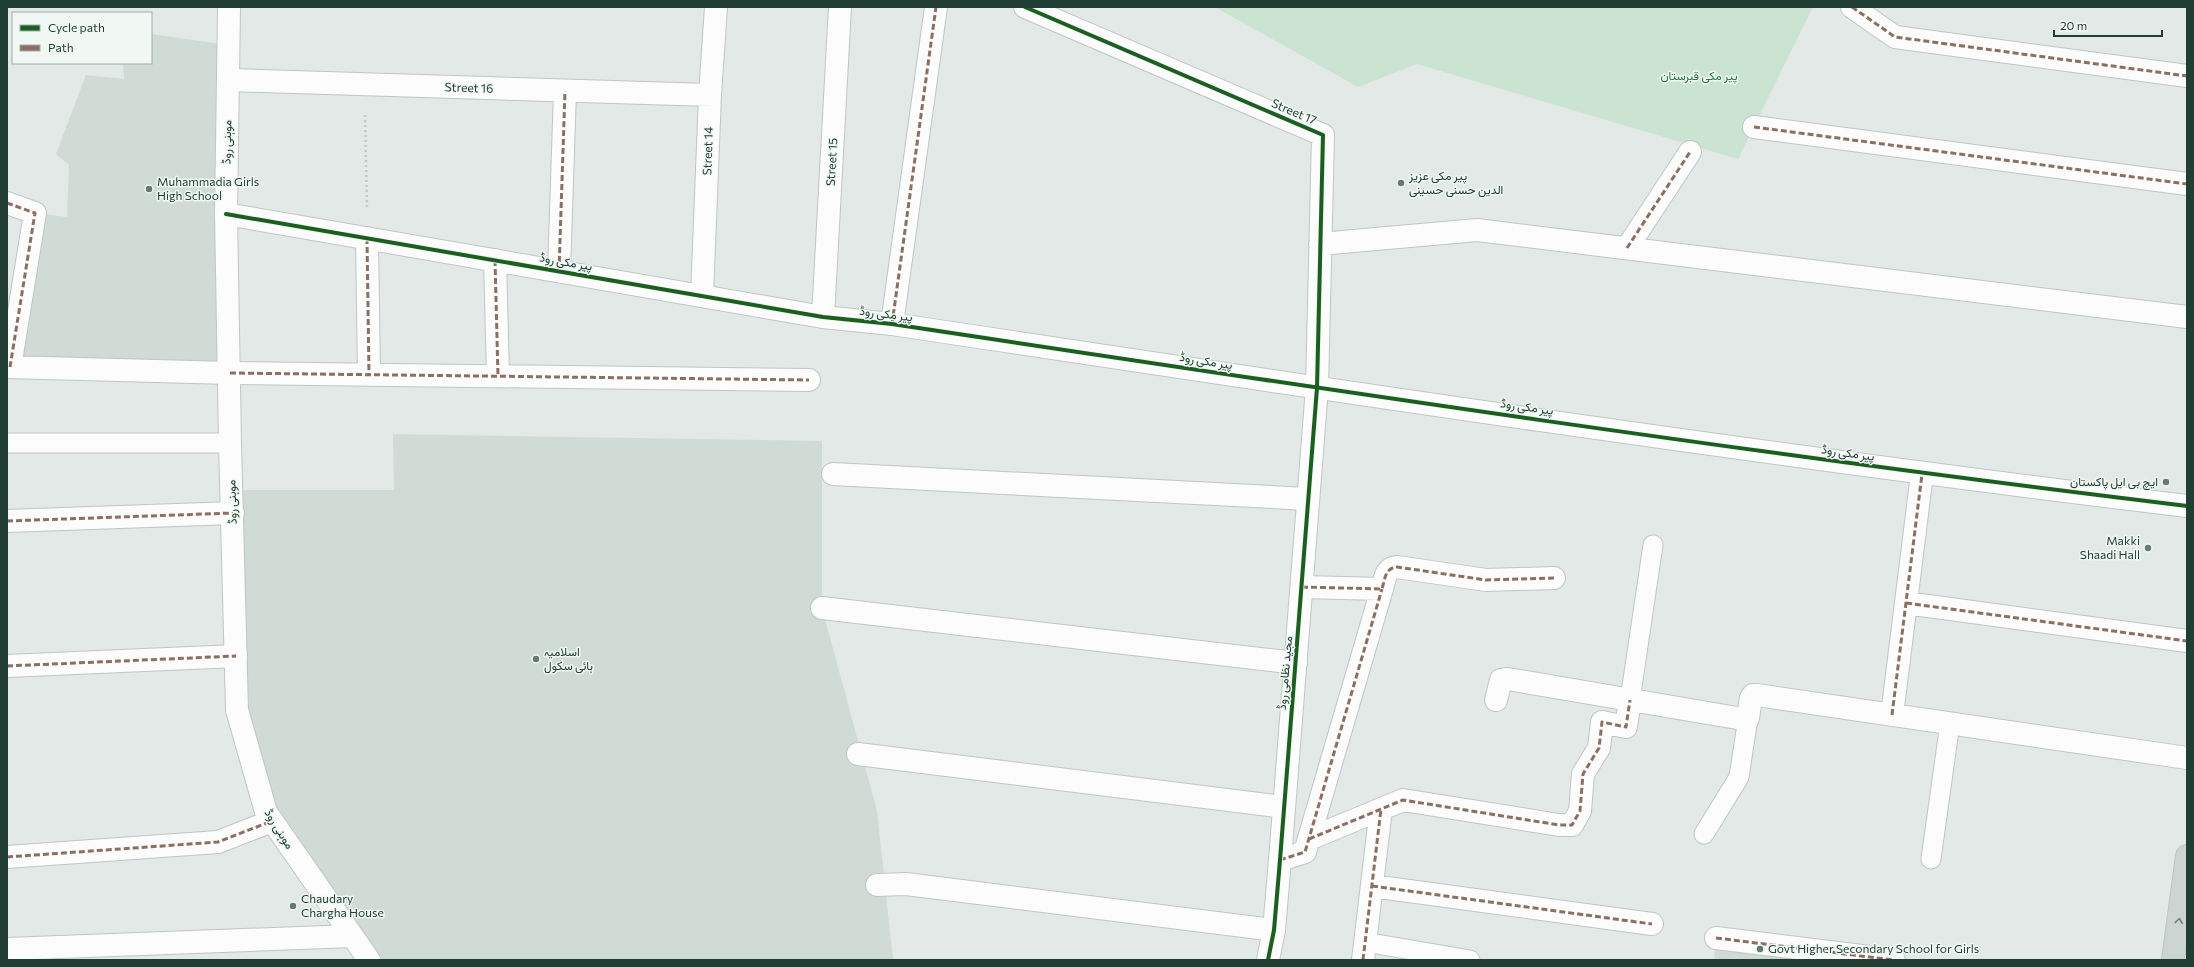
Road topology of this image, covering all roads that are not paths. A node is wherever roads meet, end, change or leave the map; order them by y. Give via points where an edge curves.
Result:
1 (229, 7) edge
2 (716, 7) edge
3 (840, 7) edge
4 (936, 7) edge
5 (1025, 7) edge
6 (1852, 7) edge
7 (2187, 76) edge
8 (228, 80) junction
9 (565, 91) junction
10 (710, 95) junction
11 (1754, 127) dead end
12 (1690, 152) dead end
13 (2187, 184) edge
14 (7, 203) edge
15 (226, 214) junction
16 (367, 238) junction
17 (1320, 244) junction
18 (1627, 248) junction
19 (495, 260) junction
20 (559, 271) junction
21 (702, 296) junction
22 (823, 316) junction
23 (2187, 317) edge
24 (892, 324) junction
25 (9, 367) edge
26 (230, 373) junction
27 (369, 374) junction
28 (498, 376) junction
29 (810, 380) dead end
30 (1317, 388) junction
31 (7, 443) edge
32 (230, 443) junction
33 (833, 474) dead end
34 (1922, 474) junction
35 (1308, 500) junction
36 (2187, 506) edge
37 (233, 513) junction
38 (7, 521) edge
39 (1653, 545) dead end
40 (1554, 578) dead end
41 (1302, 587) junction
42 (1382, 589) junction
43 (1906, 603) junction
44 (822, 608) dead end
45 (2187, 641) edge
46 (236, 656) junction
47 (1296, 663) junction
48 (7, 666) edge
49 (1496, 700) dead end
50 (1630, 700) junction
51 (1892, 715) junction
52 (1748, 718) junction
53 (1950, 723) junction
54 (858, 754) dead end
55 (2187, 758) edge
56 (1284, 807) junction
57 (1381, 809) junction
58 (272, 821) junction
59 (1704, 834) dead end
60 (1309, 839) junction
61 (2187, 856) edge
62 (7, 857) edge
63 (1931, 859) dead end
64 (1280, 860) junction
65 (877, 885) dead end
66 (1372, 886) junction
67 (1652, 924) dead end
68 (1274, 930) junction
69 (352, 936) junction
70 (1716, 938) dead end
71 (7, 949) edge
72 (1364, 951) edge
73 (369, 960) edge
74 (1268, 960) edge
75 (1470, 960) edge
76 (1894, 960) edge
77 (2173, 960) edge

1 - 8 street, موہنی روڈ
2 - 10 street, Street 14
3 - 22 street, Street 15
4 - 24 street
5 - 17 street, Street 17 via 1323,135
6 - 7 street via 1895,37
8 - 9 street, Street 16
8 - 15 street, موہنی روڈ
9 - 10 street, Street 16
9 - 20 street
10 - 21 street, Street 14
11 - 13 street
12 - 18 street
14 - 25 street via 35,213
15 - 16 street, پیر مکی روڈ
15 - 26 street, موہنی روڈ
16 - 19 street, پیر مکی روڈ
16 - 27 street
17 - 18 street via 1477,230
17 - 30 street, Street 17
18 - 23 street
19 - 20 street, پیر مکی روڈ
19 - 28 street
20 - 21 street, پیر مکی روڈ
21 - 22 street, پیر مکی روڈ
22 - 24 street, پیر مکی روڈ
24 - 30 street, پیر مکی روڈ
25 - 26 street
26 - 27 street
26 - 32 street, موہنی روڈ
27 - 28 street
28 - 29 street
30 - 34 street, پیر مکی روڈ
30 - 35 street, مجید نظامی روڈ
31 - 32 lane
32 - 37 street, موہنی روڈ
33 - 35 street
34 - 36 street, پیر مکی روڈ
34 - 43 street
35 - 41 street, مجید نظامی روڈ
37 - 38 street
37 - 46 street, موہنی روڈ
39 - 50 lane
40 - 42 street via 1486,580 1397,567 1387,571
41 - 42 street
41 - 47 street, مجید نظامی روڈ
42 - 60 street
43 - 45 street
43 - 51 street
44 - 47 street
46 - 48 street
46 - 58 street, موہنی روڈ via 237,710 266,812
47 - 56 street, مجید نظامی روڈ
49 - 50 street via 1501,680 1508,679
50 - 52 street
50 - 57 street via 1626,727 1602,722 1599,748 1583,774 1580,812 1572,825 1408,800
51 - 52 street via 1753,695 1750,698
51 - 53 street
52 - 59 lane via 1739,777
53 - 55 street
53 - 63 lane
54 - 56 street
56 - 64 street, مجید نظامی روڈ
57 - 60 street
57 - 66 street
58 - 62 street via 218,842
58 - 69 street, موہنی روڈ
60 - 64 street via 1305,852
77 -> 61 main road
64 - 68 street, مجید نظامی روڈ
65 - 68 street via 906,884
66 - 67 street
66 - 72 street
68 - 74 street, مجید نظامی روڈ
69 - 71 street
69 - 73 street, موہنی روڈ
70 - 76 street
72 - 75 lane

